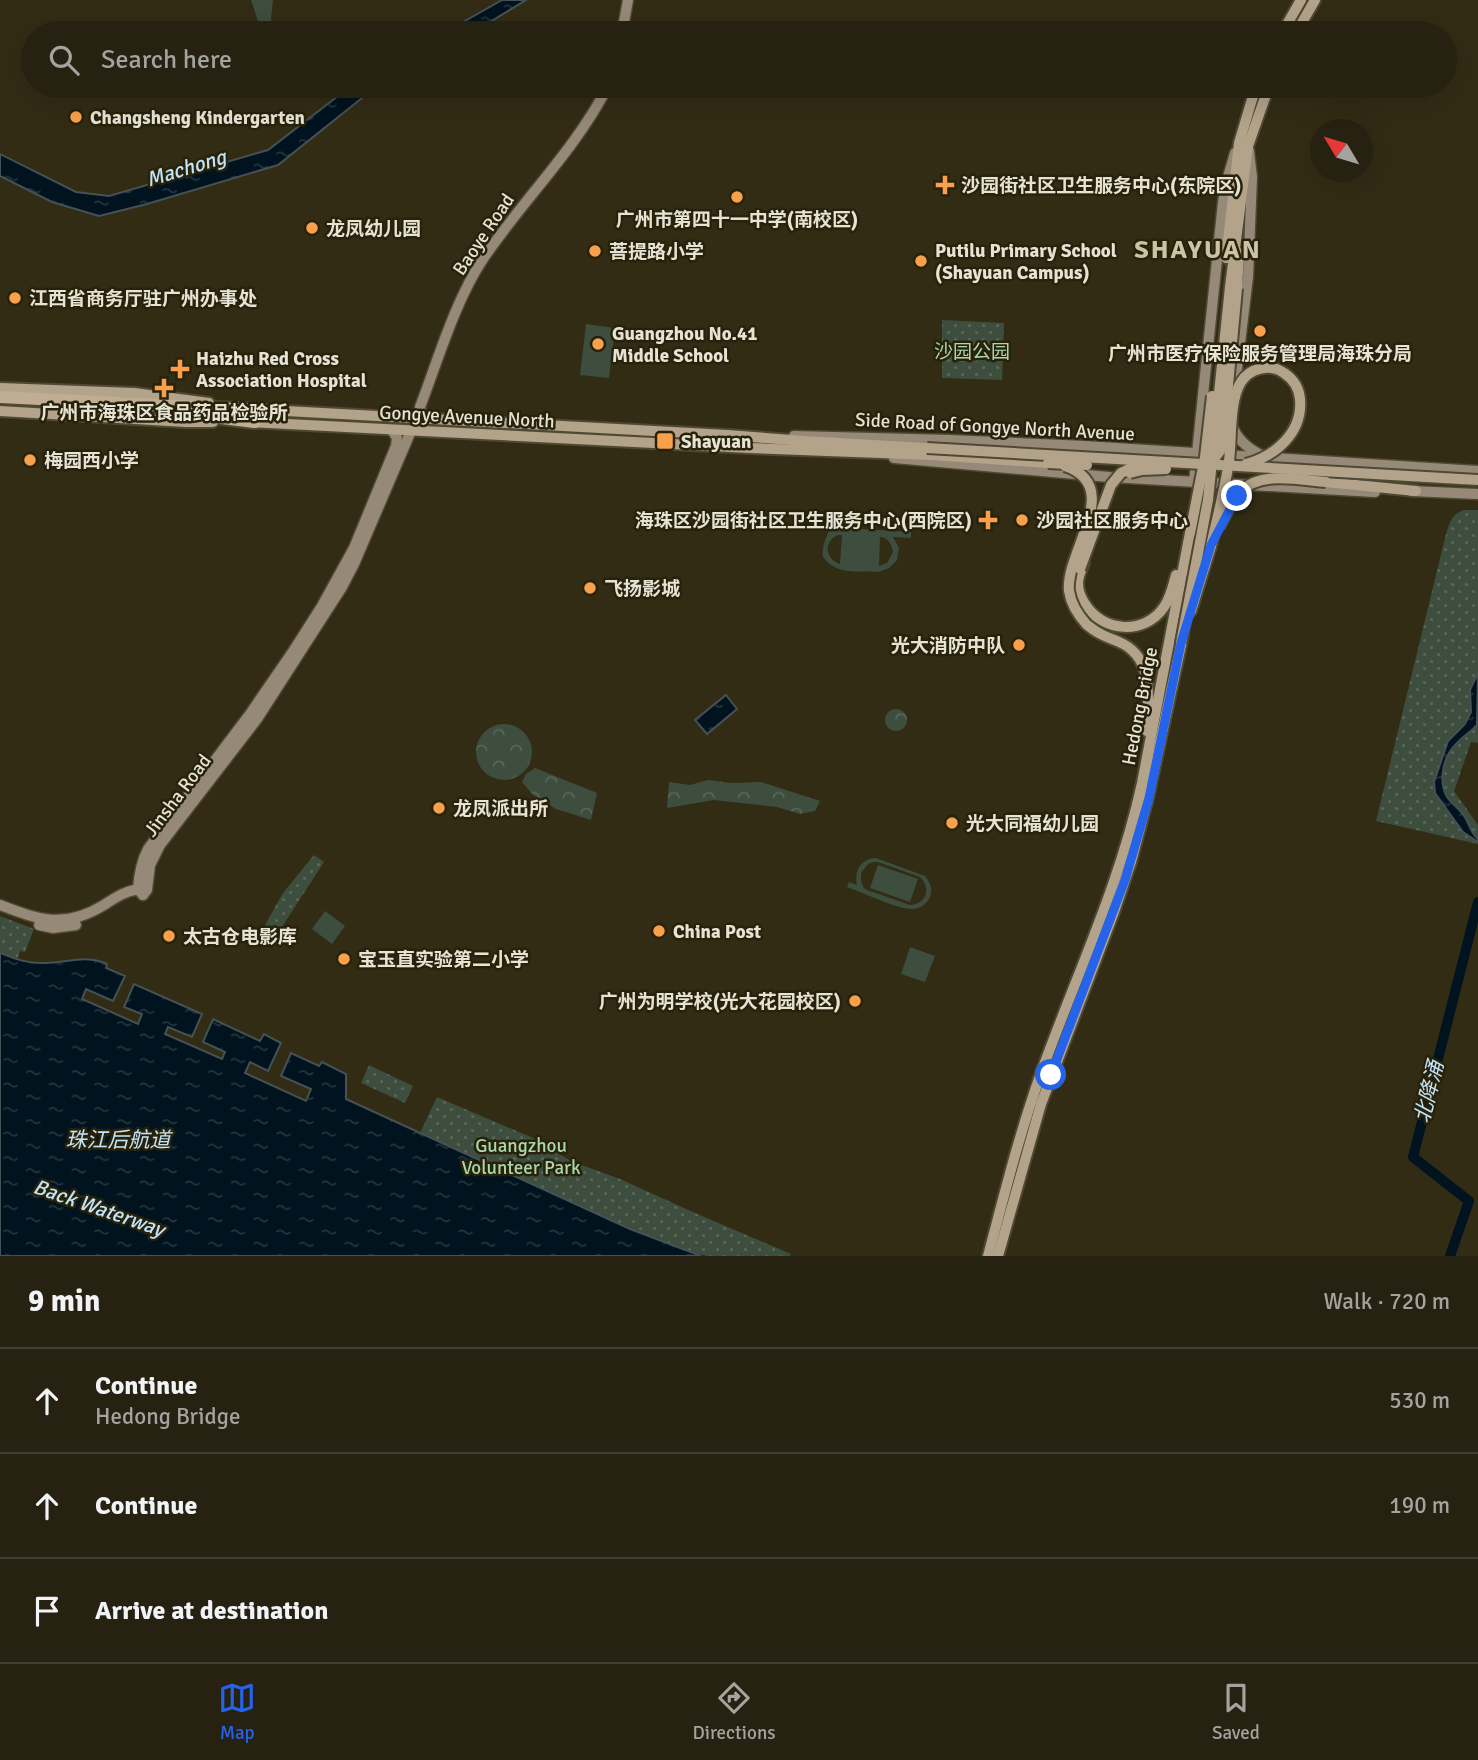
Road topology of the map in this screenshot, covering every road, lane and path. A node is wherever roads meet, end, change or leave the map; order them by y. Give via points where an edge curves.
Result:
1 (628, 0) edge
2 (634, 0) edge
3 (1301, 0) edge
4 (1315, 0) edge
5 (624, 21) edge
6 (630, 21) edge
7 (1289, 21) edge
8 (1303, 21) edge
9 (594, 98) edge
10 (601, 98) edge
11 (1254, 98) edge
12 (1264, 98) edge
13 (1244, 145) junction
14 (1230, 287) junction
15 (0, 388) edge
16 (0, 397) edge
17 (0, 405) edge
18 (156, 408) junction
19 (0, 411) edge
20 (255, 416) junction
21 (410, 418) junction
22 (422, 419) junction
23 (1230, 420) junction
24 (1200, 424) junction
25 (392, 430) junction
26 (411, 431) junction
27 (764, 437) junction
28 (1073, 445) junction
29 (859, 452) junction
30 (930, 452) junction
31 (1168, 452) junction
32 (1196, 453) junction
33 (1270, 458) junction
34 (1221, 460) junction
35 (1154, 461) junction
36 (1310, 461) junction
37 (1048, 463) junction
38 (1166, 469) junction
39 (1179, 469) junction
40 (1478, 471) edge
41 (1070, 474) junction
42 (1478, 480) edge
43 (1194, 482) junction
44 (1219, 482) junction
45 (1246, 484) junction
46 (1478, 487) edge
47 (1416, 491) junction
48 (1478, 494) edge
49 (1190, 533) junction
50 (1211, 545) junction
51 (1087, 625) junction
52 (1181, 643) junction
53 (1146, 763) junction
54 (143, 891) junction
55 (0, 905) edge
56 (0, 911) edge
57 (988, 1256) edge
58 (998, 1256) edge

1 - 5 main road
2 - 6 main road
3 - 7 main road
4 - 8 main road
9 - 21 main road, Baoye Road via 470,270
10 - 22 main road, Baoye Road via 475,272 421,405
11 - 13 main road
12 - 13 main road
13 - 14 main road, Hedong Bridge via 1230,210
13 - 14 main road via 1239,264
13 - 23 main road via 1252,177 1248,276
13 - 24 main road via 1223,202
14 - 39 main road, bridge via 1222,447 1204,466
14 - 49 main road, Hedong Bridge, bridge
14 - 52 main road, bridge via 1208,500
15 - 20 main road, Gongye Avenue North via 134,393
16 - 18 highway
17 - 18 highway
18 - 20 highway
19 - 20 main road, Gongye Avenue North via 186,422
20 - 21 main road, Gongye Avenue North
20 - 25 main road, Gongye Avenue North
21 - 22 main road, Gongye Avenue North
22 - 27 main road, Gongye Avenue North
23 - 33 main road via 1244,444
23 - 34 main road
24 - 31 main road via 1187,445
24 - 32 main road
25 - 26 main road, Gongye Avenue North
25 - 54 main road, Jinsha Road via 396,446 340,575 282,669 148,849 141,865
26 - 29 main road, Gongye Avenue North
26 - 54 main road, Jinsha Road via 342,587 257,719 160,845
27 - 28 main road, Side Road of Gongye North Avenue
27 - 30 main road, Gongye Avenue North
28 - 31 main road, Side Road of Gongye North Avenue
28 - 41 main road via 1078,461
29 - 30 main road, Gongye Avenue North
29 - 41 main road, Side Road of Gongye North Avenue
30 - 35 main road, bridge
30 - 37 main road
31 - 32 main road, Side Road of Gongye North Avenue
32 - 34 main road, Side Road of Gongye North Avenue
32 - 43 main road
33 - 34 main road, Side Road of Gongye North Avenue
33 - 36 main road, Side Road of Gongye North Avenue
34 - 35 main road, bridge
34 - 42 main road, bridge
34 - 44 main road
34 - 50 main road, bridge via 1230,465 1255,461 1288,439 1300,400 1297,387 1283,372 1255,370 1238,388 1234,403 1229,460 1228,469
35 - 51 main road, bridge via 1125,470 1108,489 1076,584 1077,607
36 - 40 main road
36 - 45 main road via 1294,466 1250,465 1245,471
37 - 38 main road, bridge
37 - 51 main road, bridge via 1078,473 1092,494 1092,510 1069,583 1072,604
38 - 39 main road
38 - 49 main road, bridge via 1129,474 1109,491 1079,580 1080,596 1088,610 1103,622 1121,627 1153,618 1168,599
39 - 46 main road, bridge
41 - 43 main road, Side Road of Gongye North Avenue
43 - 44 main road, Side Road of Gongye North Avenue via 1207,493
44 - 45 main road
45 - 47 main road
47 - 48 main road
47 - 50 main road, bridge via 1257,481 1237,496
49 - 53 main road, Hedong Bridge
50 - 52 main road, bridge
51 - 53 main road via 1127,646 1143,664 1148,688
52 - 58 main road, Hedong Bridge via 1131,862 1041,1104
53 - 57 main road, Hedong Bridge via 1122,861 1040,1077
54 - 55 main road via 124,893 83,916 64,920 40,919
54 - 56 main road via 95,918 68,927 44,926

